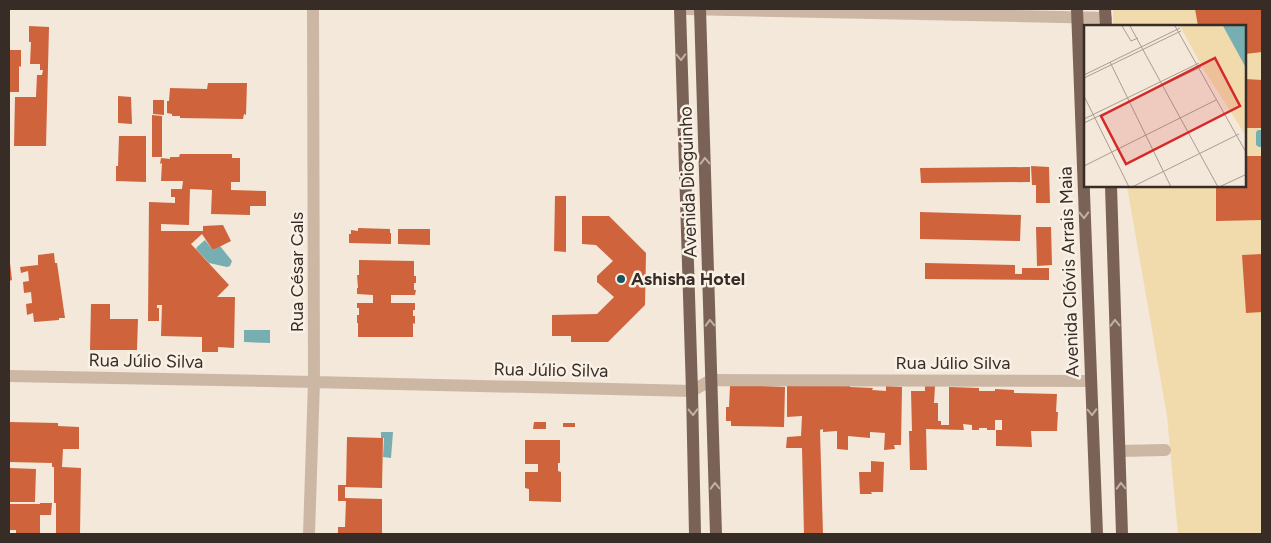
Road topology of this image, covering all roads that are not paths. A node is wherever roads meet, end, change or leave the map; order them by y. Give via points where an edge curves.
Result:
1 (313, 9) edge
2 (680, 9) edge
3 (686, 9) edge
4 (700, 9) edge
5 (1077, 13) edge
6 (1106, 18) edge
7 (1111, 188) edge
8 (9, 376) edge
9 (711, 380) junction
10 (1090, 381) junction
11 (314, 382) junction
12 (692, 390) junction
13 (1165, 450) dead end
14 (1120, 451) junction
15 (309, 534) edge
16 (695, 534) edge
17 (716, 534) edge
18 (1097, 534) edge
19 (1122, 534) edge

1 - 11 street, Rua César Cals
2 -> 12 main road, Avenida Dioguinho
3 - 4 street
4 - 5 street
9 -> 4 main road, Avenida Dioguinho
5 - 6 street
5 -> 10 main road, Avenida Clóvis Arrais Maia
14 -> 7 main road
8 - 11 street, Rua Júlio Silva
9 - 10 street, Rua Júlio Silva
9 - 12 street, Rua Júlio Silva
17 -> 9 main road, Avenida Dioguinho
10 -> 18 main road, Avenida Clóvis Arrais Maia
11 - 12 street, Rua Júlio Silva
11 - 15 street, Rua César Cals
12 -> 16 main road, Avenida Dioguinho
13 - 14 street
19 -> 14 main road

